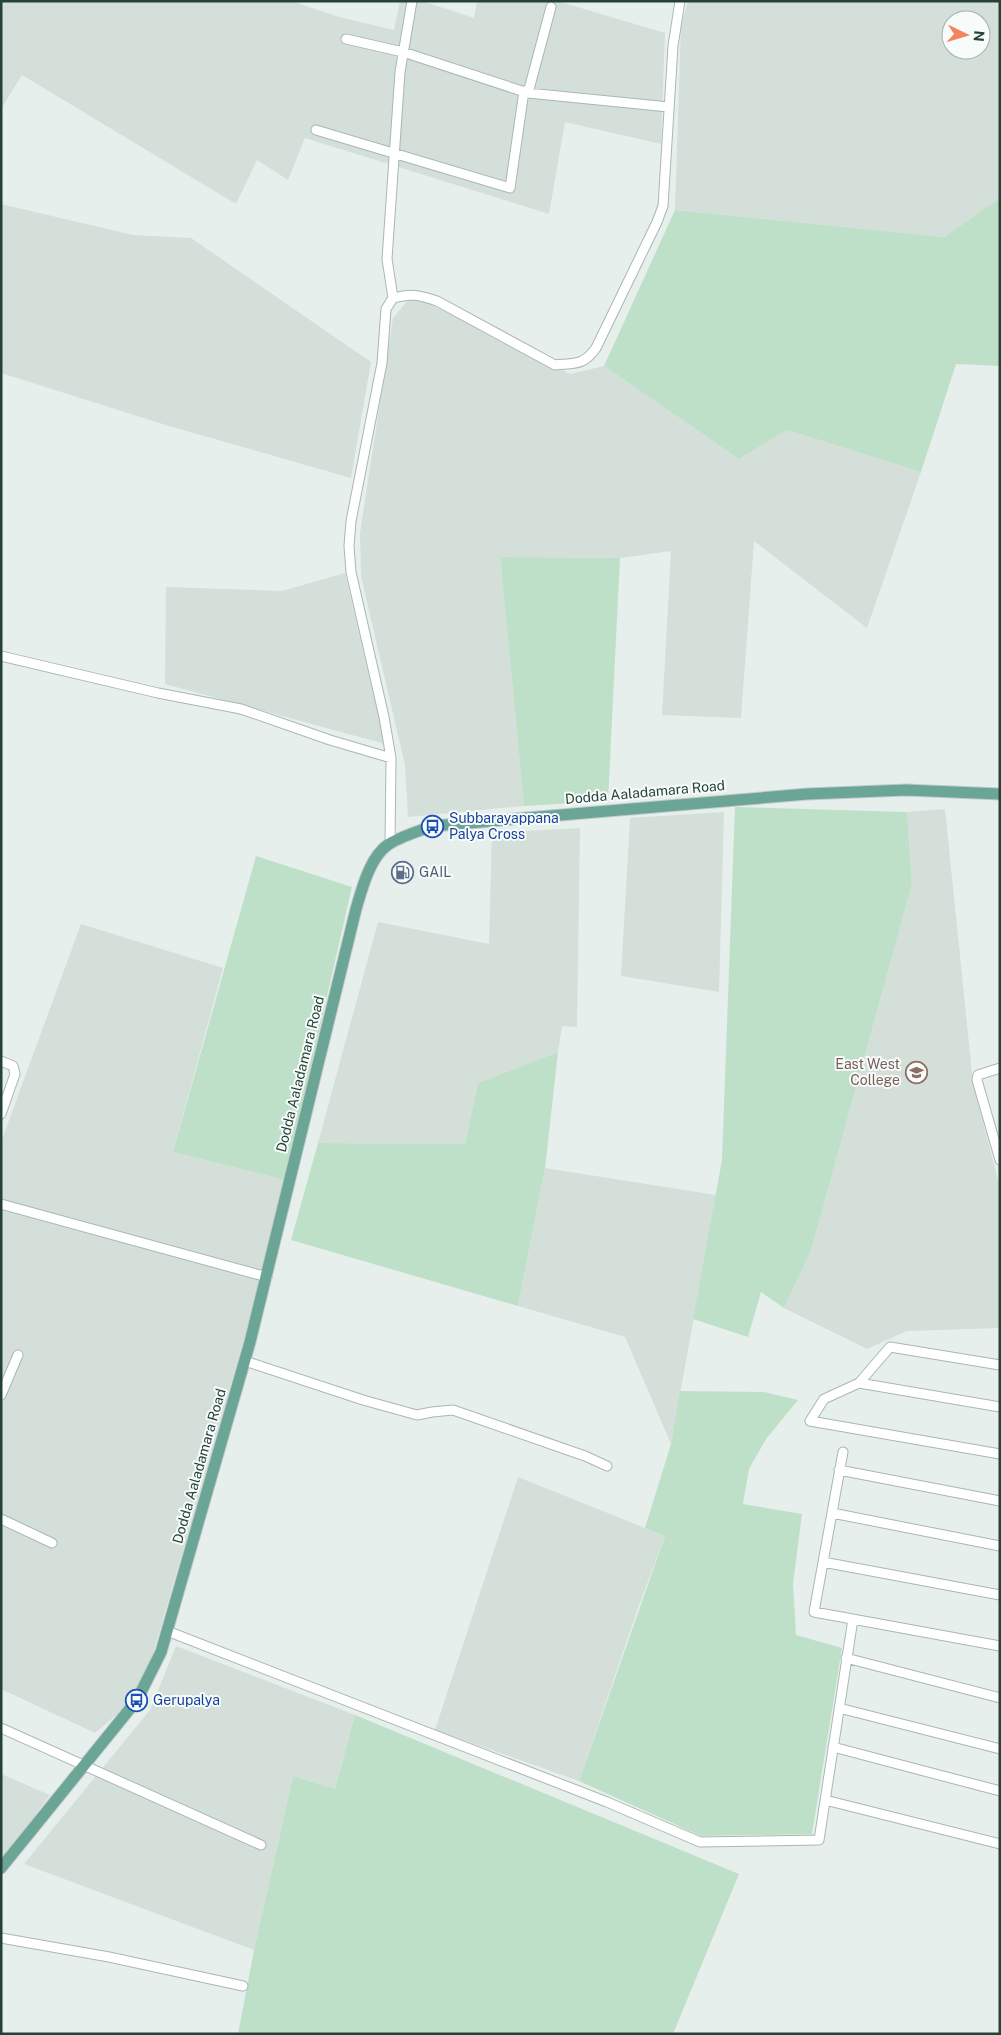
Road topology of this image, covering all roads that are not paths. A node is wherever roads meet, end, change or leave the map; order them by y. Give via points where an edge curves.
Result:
1 (412, 1) edge
2 (680, 1) edge
3 (551, 7) dead end
4 (346, 39) dead end
5 (403, 52) junction
6 (526, 92) junction
7 (669, 107) junction
8 (316, 130) dead end
9 (394, 154) junction
10 (393, 298) junction
11 (1, 656) edge
12 (391, 758) junction
13 (1000, 794) edge
14 (390, 844) junction
15 (1, 1061) edge
16 (1000, 1068) edge
17 (1, 1114) edge
18 (995, 1125) edge
19 (1000, 1160) edge
20 (1, 1204) edge
21 (267, 1277) junction
22 (18, 1355) dead end
23 (245, 1361) junction
24 (1000, 1365) edge
25 (859, 1383) junction
26 (1, 1395) edge
27 (1000, 1408) edge
28 (843, 1452) dead end
29 (1000, 1454) edge
30 (607, 1466) dead end
31 (839, 1470) junction
32 (1000, 1500) edge
33 (832, 1513) junction
34 (1, 1519) edge
35 (52, 1543) dead end
36 (1000, 1546) edge
37 (823, 1562) junction
38 (1000, 1595) edge
39 (853, 1620) junction
40 (167, 1631) junction
41 (1000, 1646) edge
42 (846, 1658) junction
43 (1000, 1698) edge
44 (838, 1708) junction
45 (1, 1728) edge
46 (833, 1747) junction
47 (1000, 1749) edge
48 (85, 1764) junction
49 (1000, 1791) edge
50 (825, 1800) junction
51 (1000, 1844) edge
52 (261, 1845) dead end
53 (1, 1868) edge
54 (1, 1938) edge
55 (243, 1986) dead end

1 - 5 street
2 - 7 street via 672,46
3 - 6 street
4 - 5 street
5 - 6 street
5 - 9 street
6 - 7 street
6 - 9 street via 510,188
7 - 10 street via 663,206 600,340 587,360 555,365 437,301 418,295
8 - 9 street
9 - 10 street via 388,258
10 - 12 street via 386,309 382,363 349,546 351,572
11 - 12 street via 241,709
12 - 14 street
13 - 14 main road, Dodda Aaladamara Road via 906,790 680,804 433,826
14 - 21 main road, Dodda Aaladamara Road via 382,850 367,874 356,909
15 - 17 street via 13,1066 15,1074
16 - 18 street via 978,1074 977,1080
18 - 19 street
20 - 21 street
21 - 23 main road, Dodda Aaladamara Road
22 - 26 street
23 - 30 street via 417,1415 453,1410
23 - 40 main road, Dodda Aaladamara Road
24 - 25 street via 890,1347
25 - 27 street
25 - 29 street via 824,1399 810,1421
28 - 31 street
31 - 32 street
31 - 33 street
33 - 36 street
33 - 37 street
34 - 35 street
37 - 38 street
37 - 39 street via 814,1612
39 - 41 street
39 - 42 street
40 - 48 main road, Dodda Aaladamara Road via 161,1652 137,1700
40 - 50 street via 607,1802 700,1842 819,1840
42 - 43 street
42 - 44 street
44 - 46 street
44 - 47 street
45 - 48 street
46 - 49 street
46 - 50 street
48 - 52 street
48 - 53 main road, Dodda Aaladamara Road
50 - 51 street
54 - 55 street

